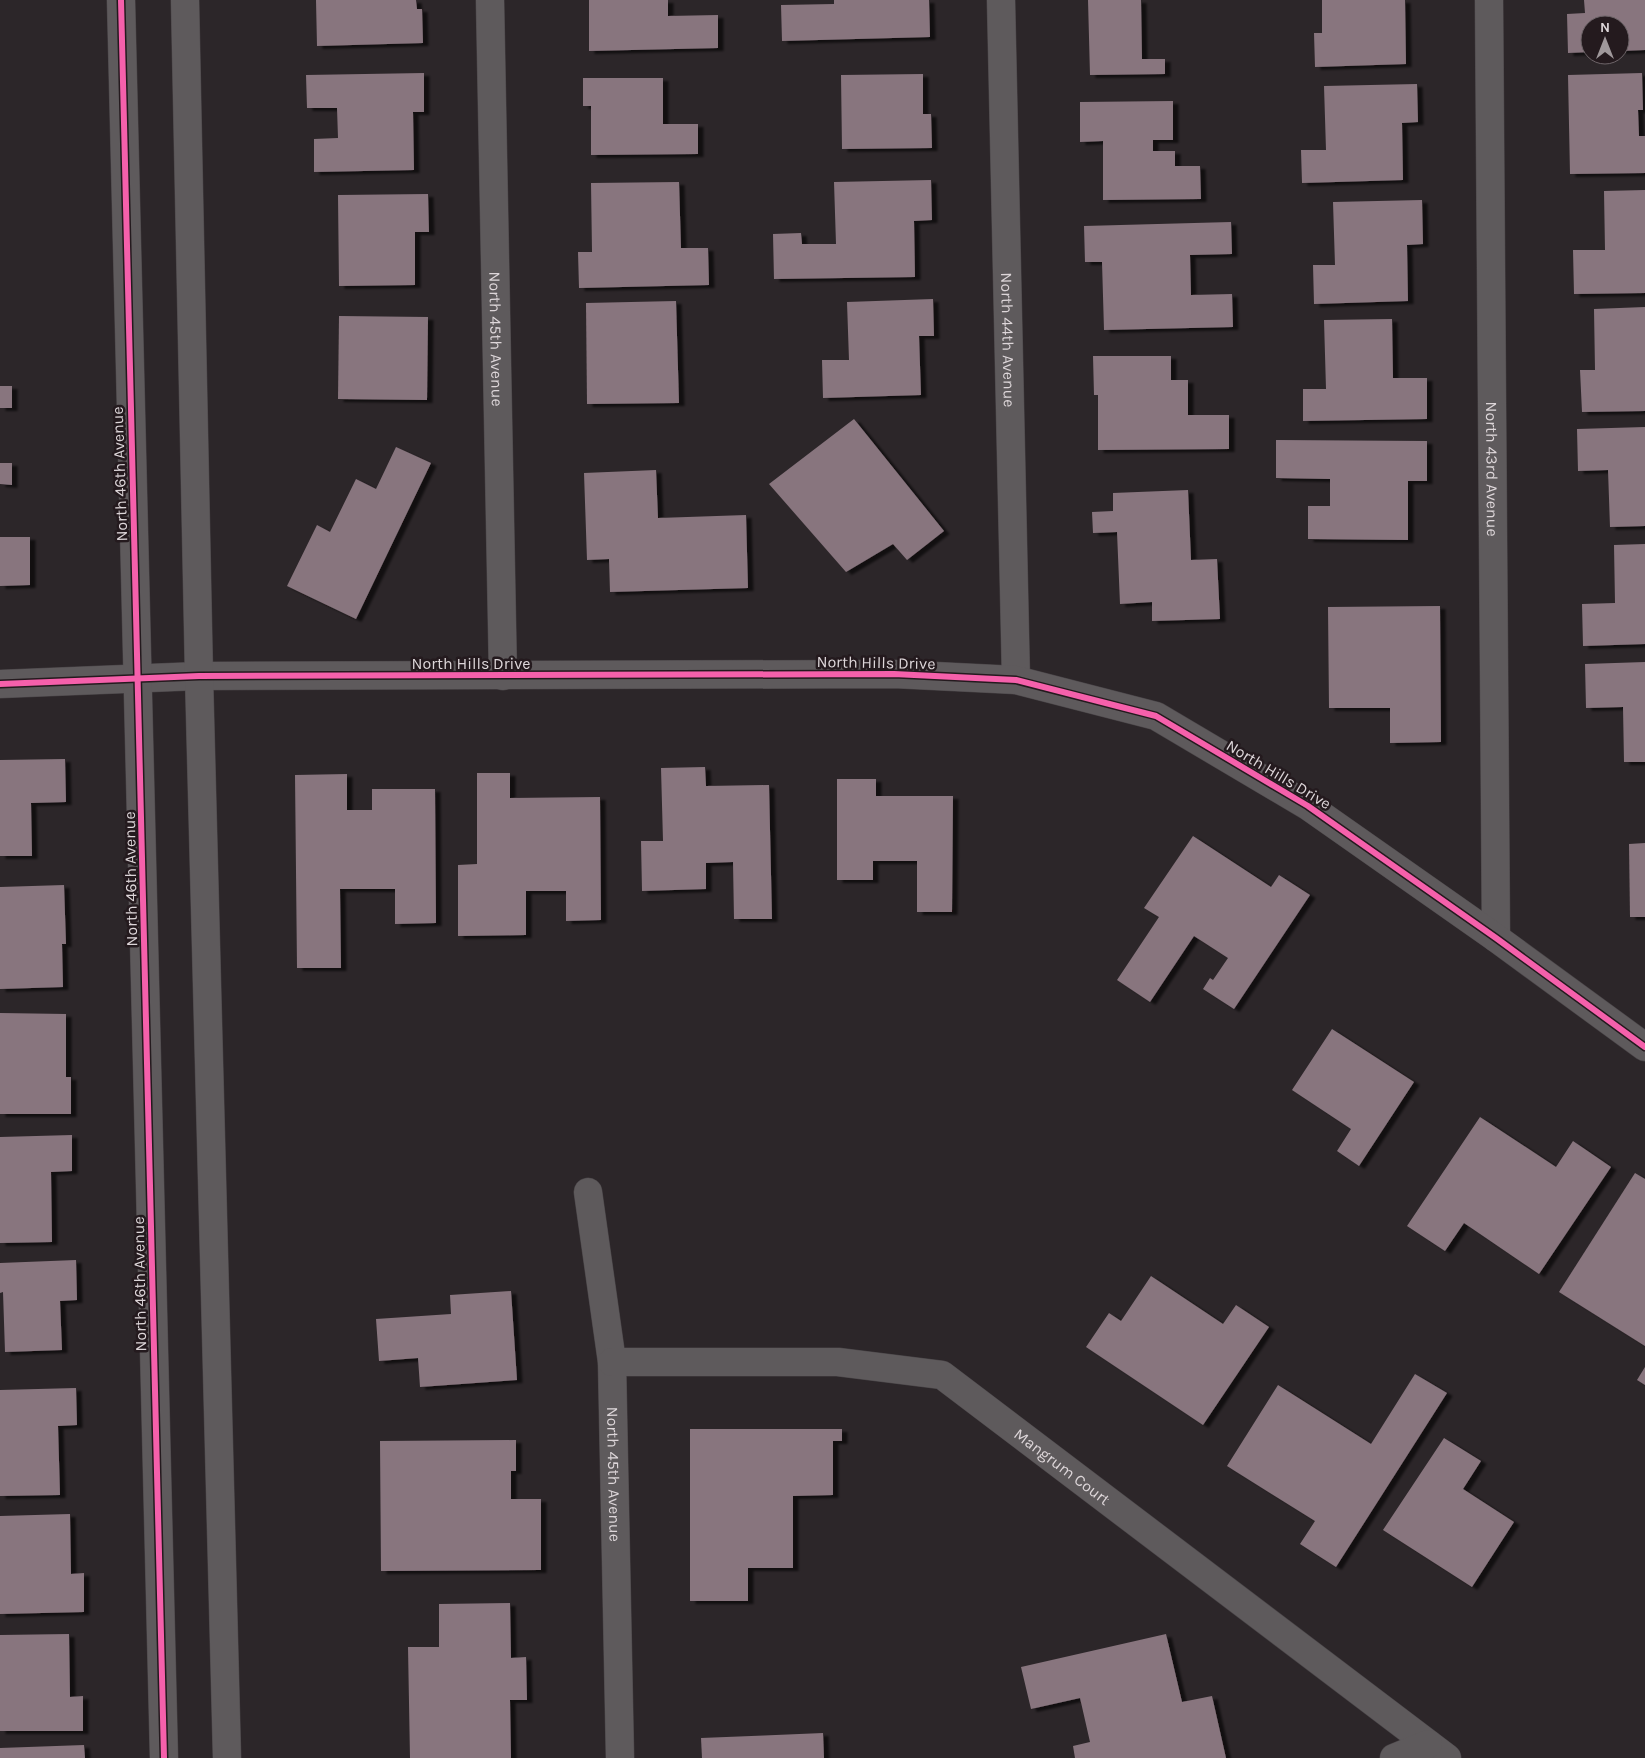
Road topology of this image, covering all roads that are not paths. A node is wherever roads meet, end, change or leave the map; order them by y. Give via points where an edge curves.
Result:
1 (121, 0) edge
2 (185, 0) edge
3 (490, 0) edge
4 (1001, 0) edge
5 (1489, 0) edge
6 (200, 676) junction
7 (503, 676) junction
8 (138, 679) junction
9 (1016, 680) junction
10 (0, 684) edge
11 (1496, 938) junction
12 (1645, 1047) edge
13 (588, 1192) dead end
14 (612, 1362) junction
15 (1437, 1751) edge
16 (164, 1758) edge
17 (227, 1758) edge
18 (620, 1758) edge
19 (1394, 1758) edge

1 - 8 street, North 46th Avenue
2 - 6 street
3 - 7 street, North 45th Avenue
4 - 9 street, North 44th Avenue
5 - 11 street, North 43rd Avenue
6 - 7 street, North Hills Drive
6 - 8 street, North Hills Drive
6 - 17 street
7 - 9 street, North Hills Drive via 894,674
8 - 10 street, North Hills Drive
8 - 16 street, North 46th Avenue
9 - 11 street, North Hills Drive via 1156,716 1308,806
11 - 12 street, North Hills Drive
13 - 14 street, North 45th Avenue
14 - 15 street, Mangrum Court via 838,1362 942,1375
14 - 18 street, North 45th Avenue
15 - 19 street

